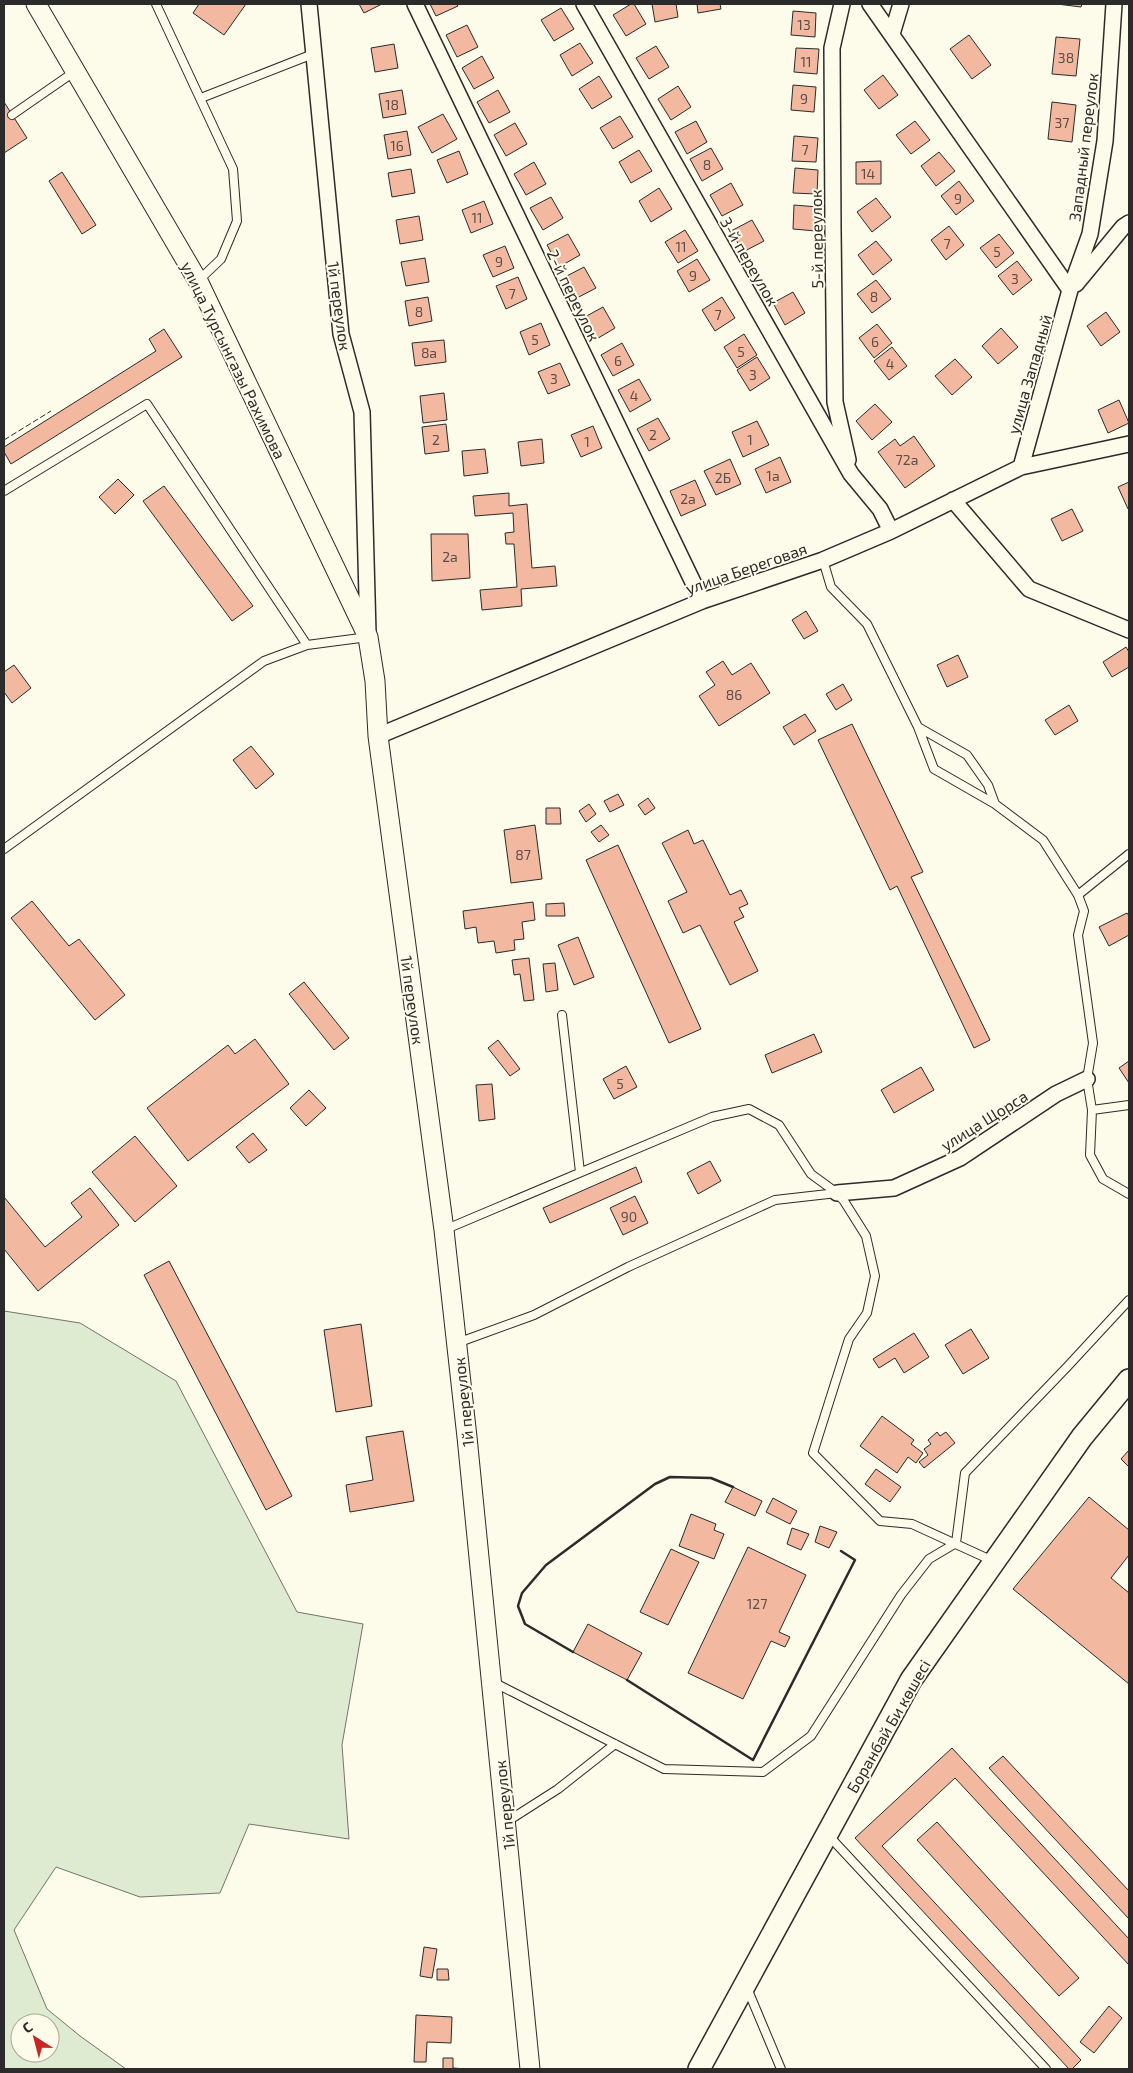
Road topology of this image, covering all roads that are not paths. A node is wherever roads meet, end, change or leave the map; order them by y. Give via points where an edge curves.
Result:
1 (36, 4) edge
2 (156, 4) edge
3 (309, 4) edge
4 (415, 4) edge
5 (584, 4) edge
6 (842, 4) edge
7 (870, 4) edge
8 (901, 4) edge
9 (1114, 4) edge
10 (892, 34) junction
11 (313, 54) junction
12 (74, 72) junction
13 (201, 98) junction
14 (12, 115) dead end
15 (1129, 223) edge
16 (198, 281) junction
17 (1070, 290) junction
18 (1129, 444) edge
19 (1021, 467) junction
20 (850, 474) junction
21 (4, 491) edge
22 (953, 500) junction
23 (891, 530) junction
24 (823, 560) junction
25 (702, 601) junction
26 (1129, 630) edge
27 (368, 637) junction
28 (307, 645) junction
29 (918, 727) junction
30 (378, 736) junction
31 (995, 804) junction
32 (4, 849) edge
33 (1129, 854) edge
34 (1078, 895) junction
35 (562, 1015) dead end
36 (1087, 1079) junction
37 (1129, 1105) edge
38 (1092, 1110) junction
39 (580, 1172) junction
40 (837, 1193) junction
41 (1129, 1194) edge
42 (444, 1230) junction
43 (1129, 1300) edge
44 (457, 1343) junction
45 (1129, 1380) edge
46 (956, 1543) junction
47 (994, 1562) junction
48 (492, 1682) junction
49 (615, 1744) junction
50 (506, 1822) junction
51 (827, 1834) junction
52 (745, 1984) junction
53 (530, 2069) edge
54 (699, 2069) edge
55 (781, 2069) edge
56 (1046, 2069) edge

1 - 12 street, улица Турсынгазы Рахимова
2 - 13 lane
3 - 11 street, 1й переулок
4 - 25 street, 2-й переулок
5 - 20 street, 3-й переулок
6 - 20 street, 5-й переулок via 832,48 835,392
7 - 10 street
8 - 10 street
9 - 17 street, Западный переулок via 1105,141 1090,234
10 - 17 street
11 - 13 lane
11 - 27 street, 1й переулок via 341,334 362,412
12 - 14 lane
12 - 16 street, улица Турсынгазы Рахимова
13 - 16 lane via 233,169 237,221 221,260
15 - 17 street
16 - 27 street, улица Турсынгазы Рахимова
17 - 19 street, улица Западный
18 - 19 street, улица Береговая
19 - 22 street, улица Береговая
20 - 23 street, 3-й переулок via 880,509
21 - 28 lane via 147,404
22 - 23 street, улица Береговая
22 - 26 street via 1029,589
23 - 24 street, улица Береговая
24 - 25 street, улица Береговая
24 - 29 lane via 830,587 867,624
25 - 30 street, улица Береговая
27 - 28 lane
27 - 30 street, улица Турсынгазы Рахимова via 375,681
28 - 32 lane via 264,661
29 - 31 lane via 967,755 988,785
29 - 31 lane via 934,769
30 - 42 street, 1й переулок
31 - 34 lane via 1043,840
33 - 34 lane
34 - 36 lane via 1084,911 1078,935 1093,1043
35 - 39 lane
36 - 38 lane
36 - 40 street, улица Щорса via 1056,1094 960,1158 894,1188
37 - 38 lane
38 - 41 lane via 1090,1155 1103,1180
39 - 40 lane via 712,1118 749,1109 780,1125 811,1174
39 - 42 lane
40 - 44 lane via 775,1200 628,1267 534,1315
40 - 46 lane via 866,1236 875,1276 867,1313 849,1339 813,1453 880,1521 912,1524
42 - 44 street, 1й переулок
43 - 46 lane via 964,1472
44 - 48 street, 1й переулок
45 - 47 main road, Боранбай Би көшесі via 1082,1437
46 - 47 lane
46 - 49 lane via 928,1559 901,1595 811,1736 763,1772 664,1769
47 - 51 main road, Боранбай Би көшесі via 911,1680
48 - 49 lane
48 - 50 street, 1й переулок
49 - 50 lane via 558,1790
50 - 53 street, 1й переулок
51 - 52 main road, Боранбай Би көшесі
51 - 56 lane
52 - 54 main road, Боранбай Би көшесі
52 - 55 lane

